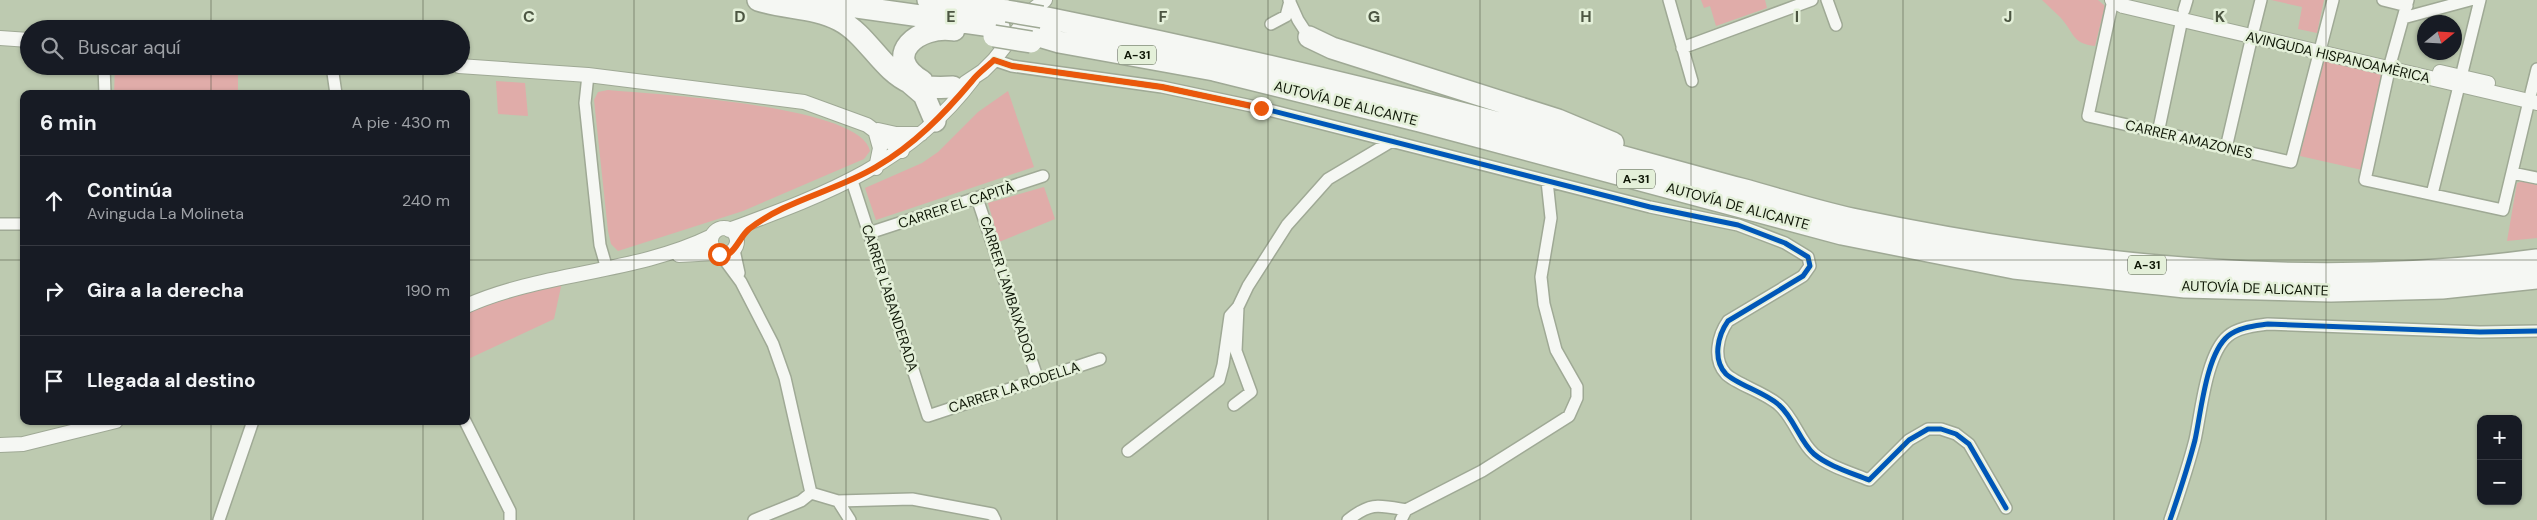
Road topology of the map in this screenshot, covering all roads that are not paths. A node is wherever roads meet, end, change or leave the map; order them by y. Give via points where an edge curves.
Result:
1 (758, 0) edge
2 (804, 0) edge
3 (928, 0) edge
4 (1290, 0) edge
5 (1670, 0) edge
6 (1812, 0) edge
7 (1827, 0) edge
8 (2112, 0) edge
9 (2137, 0) edge
10 (2261, 0) edge
11 (2333, 0) edge
12 (2383, 0) edge
13 (2470, 0) edge
14 (2480, 0) edge
15 (2408, 3) edge
16 (2184, 10) edge
17 (1092, 12) dead end
18 (1026, 17) edge
19 (2403, 18) junction
20 (1271, 24) dead end
21 (1836, 25) dead end
22 (2253, 32) junction
23 (1309, 37) joint
24 (0, 38) edge
25 (20, 39) edge
26 (1682, 48) junction
27 (2319, 48) junction
28 (994, 60) junction
29 (2390, 65) junction
30 (470, 67) edge
31 (2537, 69) edge
32 (105, 75) edge
33 (333, 75) edge
34 (588, 75) junction
35 (973, 79) junction
36 (1692, 81) dead end
37 (2460, 81) junction
38 (920, 85) junction
39 (953, 88) junction
40 (106, 90) edge
41 (335, 90) edge
42 (2534, 98) edge
43 (928, 128) junction
44 (875, 130) junction
45 (2158, 133) junction
46 (1392, 141) junction
47 (2226, 148) junction
48 (902, 151) junction
49 (876, 168) junction
50 (2512, 173) junction
51 (1043, 176) dead end
52 (1698, 177) junction
53 (2537, 178) edge
54 (852, 181) junction
55 (1547, 181) junction
56 (2432, 194) junction
57 (977, 198) junction
58 (773, 214) junction
59 (0, 224) edge
60 (20, 224) edge
61 (729, 230) junction
62 (869, 233) junction
63 (712, 236) junction
64 (727, 250) junction
65 (668, 255) junction
66 (2537, 260) edge
67 (606, 269) junction
68 (2537, 278) edge
69 (470, 305) edge
70 (1238, 307) junction
71 (2537, 331) edge
72 (1100, 359) dead end
73 (1038, 380) junction
74 (1234, 405) dead end
75 (928, 416) joint
76 (100, 425) edge
77 (252, 425) edge
78 (467, 425) edge
79 (0, 445) edge
80 (1128, 451) dead end
81 (811, 493) junction
82 (838, 501) junction
83 (2006, 508) dead end
84 (1403, 515) edge
85 (995, 519) edge
86 (219, 520) edge
87 (510, 520) edge
88 (754, 520) edge
89 (850, 520) edge
90 (1348, 520) edge
91 (2170, 520) edge

1 - 38 highway via 826,14 840,20 892,69
2 - 18 highway, AUTOVÍA DE ALICANTE / A-31
3 - 18 highway, AUTOVÍA DE ALICANTE / A-31
4 - 20 street via 1286,16
4 - 23 street
5 - 26 street
6 - 26 street
7 - 21 street
8 - 16 street, AVINGUDA HISPANOAMÈRICA via 2123,6
8 - 45 street, CARRER AMAZONES via 2088,116
9 - 16 street, AVINGUDA HISPANOAMÈRICA
10 - 22 street
11 - 27 street
12 - 15 street
13 - 19 street
14 - 37 street
15 - 19 street
16 - 22 street, AVINGUDA HISPANOAMÈRICA
16 - 45 street
17 - 18 highway
18 - 28 street
18 - 38 highway via 941,28 914,37 907,44 905,64
18 - 52 highway, AUTOVÍA DE ALICANTE / A-31 via 1210,52 1453,111
18 - 68 highway, AUTOVÍA DE ALICANTE / A-31 via 1059,42 1214,70 1420,120 1842,234 2014,268 2185,287 2331,291 2442,288
19 - 29 street
22 - 27 street, AVINGUDA HISPANOAMÈRICA
22 - 47 street
23 - 52 highway via 1332,48 1558,120 1610,142 1678,164
24 - 25 street
26 - 36 street
27 - 29 street, AVINGUDA HISPANOAMÈRICA
27 - 47 street, CARRER AMAZONES via 2291,162
28 - 35 street
28 - 46 street via 1012,66 1162,87
29 - 37 street, AVINGUDA HISPANOAMÈRICA
29 - 56 street via 2364,180
30 - 34 street
31 - 42 street
32 - 40 street
33 - 41 street
34 - 44 street via 804,102
34 - 67 street via 585,103 600,245
35 - 39 street
35 - 43 street via 959,98
37 - 42 street, AVINGUDA HISPANOAMÈRICA
37 - 56 street
38 - 39 highway
38 - 43 highway
39 - 43 street
42 - 50 street
43 - 44 street via 896,134
43 - 48 street
44 - 48 street
44 - 49 street via 880,148
45 - 47 street, CARRER AMAZONES
46 - 55 street
46 - 70 street via 1328,179 1287,225
48 - 49 street
49 - 54 street
50 - 53 street
50 - 56 street via 2503,210
51 - 57 street, CARRER EL CAPITÀ
52 - 66 highway, AUTOVÍA DE ALICANTE / A-31 via 1848,218 2015,250 2186,269 2329,273 2439,270
54 - 58 street
54 - 62 street, CARRER L'ABANDERADA
55 - 83 street via 1738,225 1802,251 1808,256 1810,266 1803,276 1728,321 1721,331 1719,355 1726,374 1778,404 1813,454 1869,480 1908,440 1928,429 1956,434 1970,444
55 - 84 street via 1551,218 1541,277 1544,304 1556,350 1577,387 1577,398 1569,416 1482,471
57 - 62 street, CARRER EL CAPITÀ
57 - 73 street, CARRER L'AMBAIXADOR
58 - 61 street
58 - 64 street via 748,230
59 - 60 street
61 - 63 street via 716,230
61 - 64 street via 736,238
62 - 75 street, CARRER L'ABANDERADA
63 - 64 street via 710,242
63 - 65 street
64 - 65 street
64 - 81 street via 773,344 785,378
65 - 67 street
67 - 69 street via 546,280
70 - 74 street via 1236,351 1251,392
70 - 80 street via 1230,316 1219,380
71 - 91 street via 2268,324 2245,328 2228,336 2207,378 2195,440
72 - 73 street, CARRER LA RODELLA
73 - 75 street, CARRER LA RODELLA
76 - 79 street via 23,444
77 - 86 street
78 - 87 street via 510,510
81 - 82 street
81 - 88 street via 801,501
82 - 85 street via 912,499 992,514
82 - 89 street
84 - 90 street via 1383,505 1364,508

